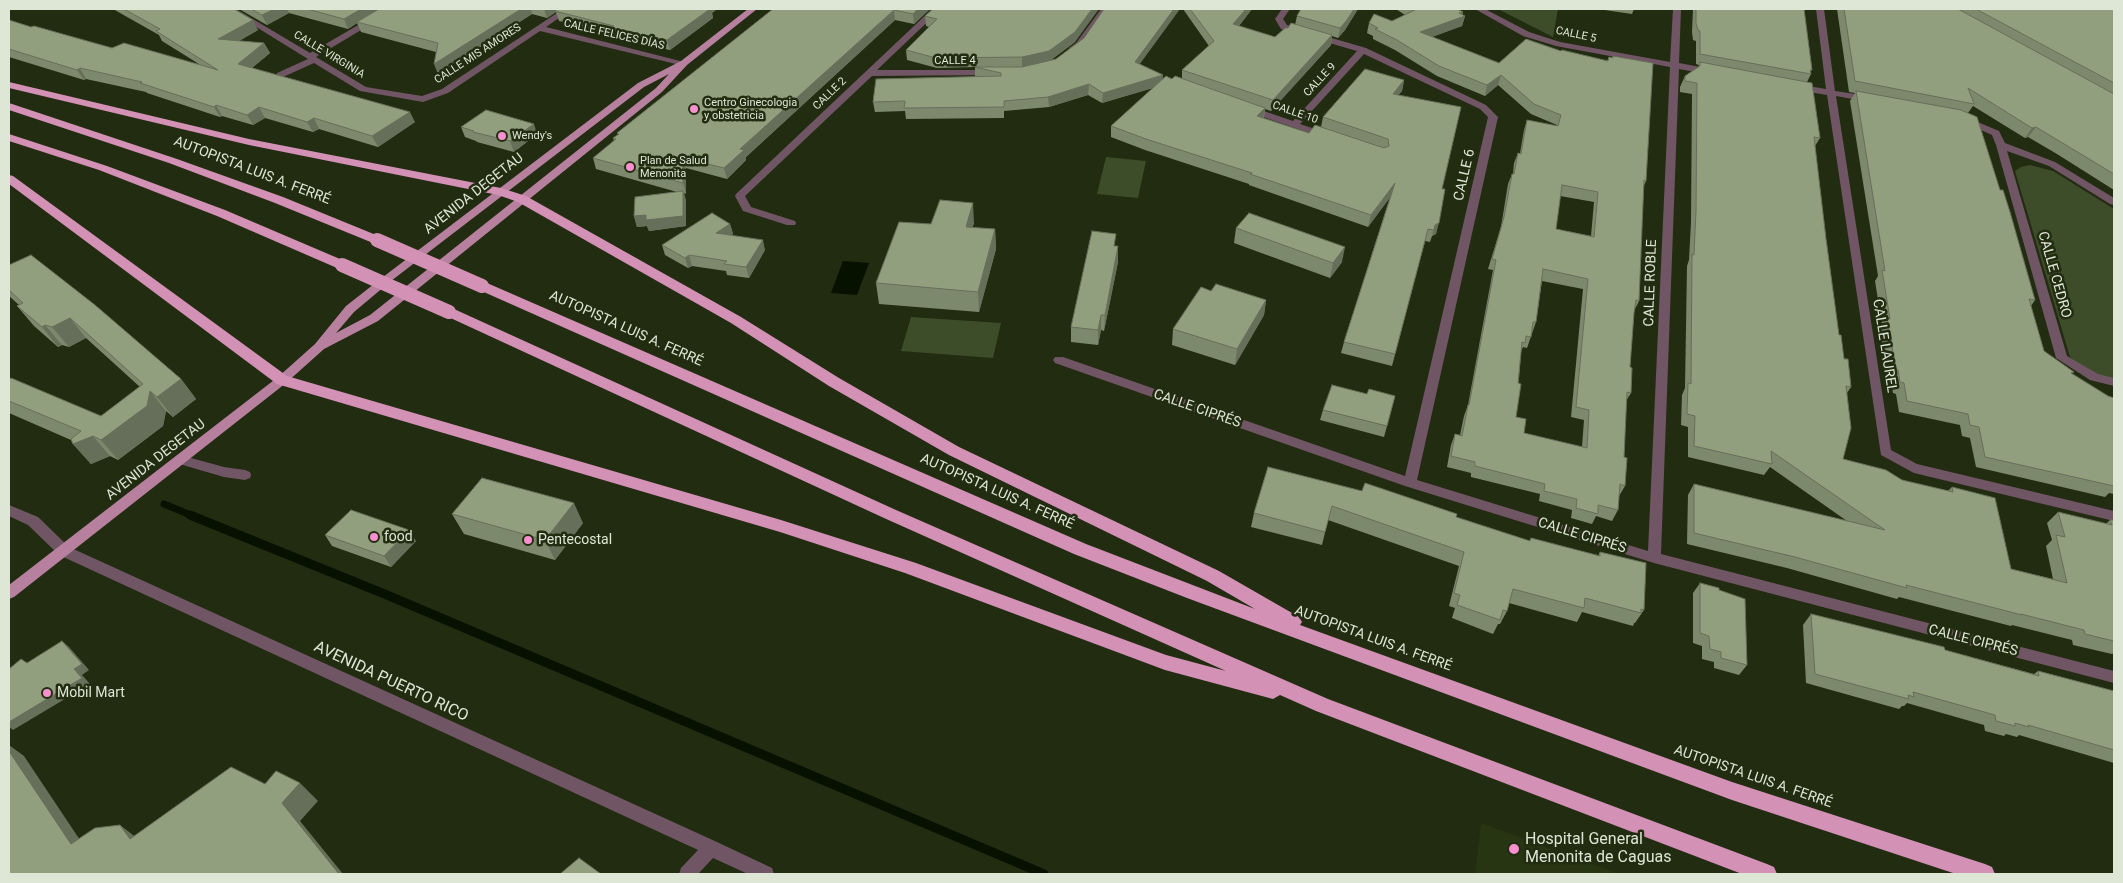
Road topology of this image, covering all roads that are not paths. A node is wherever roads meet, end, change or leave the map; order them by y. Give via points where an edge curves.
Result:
1 (231, 9) edge
2 (392, 9) edge
3 (568, 9) edge
4 (753, 9) edge
5 (937, 9) edge
6 (1105, 9) edge
7 (1286, 9) edge
8 (1479, 9) edge
9 (1677, 9) edge
10 (1820, 9) edge
11 (538, 28) junction
12 (1363, 50) junction
13 (1066, 55) edge
14 (313, 58) junction
15 (684, 63) junction
16 (1675, 66) junction
17 (1002, 72) edge
18 (868, 73) junction
19 (1723, 74) edge
20 (280, 75) edge
21 (9, 85) edge
22 (1792, 86) edge
23 (1830, 92) junction
24 (423, 99) joint
25 (1879, 102) edge
26 (9, 106) edge
27 (1238, 106) edge
28 (1957, 116) edge
29 (1294, 125) junction
30 (9, 137) edge
31 (1338, 139) edge
32 (2001, 145) junction
33 (9, 180) edge
34 (501, 192) junction
35 (522, 199) junction
36 (2114, 202) edge
37 (791, 223) dead end
38 (319, 347) junction
39 (1059, 360) dead end
40 (282, 380) junction
41 (2114, 382) edge
42 (180, 460) junction
43 (245, 475) dead end
44 (1410, 483) junction
45 (9, 510) edge
46 (2114, 516) edge
47 (64, 551) junction
48 (1654, 558) junction
49 (9, 593) edge
50 (1328, 643) junction
51 (2114, 677) edge
52 (1322, 705) junction
53 (711, 848) junction
54 (686, 874) edge
55 (766, 874) edge
56 (1767, 874) edge
57 (1985, 874) edge

1 - 14 street, CALLE VIRGINIA
2 - 14 street
3 - 11 street, CALLE MIS AMORES
4 - 15 main road, AVENIDA DEGETAU
5 - 18 street, CALLE 2
6 - 13 street via 1078,45
7 - 12 street, CALLE 6 via 1279,19 1284,27
8 - 16 street, CALLE 5 via 1526,34 1559,44
9 - 16 street, CALLE ROBLE
10 - 23 street, CALLE LAUREL
11 - 15 street, CALLE FELICES DÍAS
11 - 24 street, CALLE MIS AMORES via 446,91
12 - 29 street, CALLE 9
12 - 44 street, CALLE 6 via 1484,108 1493,117
14 - 20 street
14 - 24 street, CALLE VIRGINIA via 363,89
15 - 34 main road, AVENIDA DEGETAU via 641,85
15 - 35 main road, AVENIDA DEGETAU via 659,90
16 - 19 street
16 - 48 street, CALLE ROBLE
17 - 18 street, CALLE 4
18 - 37 street, CALLE 2 via 740,196 747,209
21 - 34 highway via 249,142
22 - 23 street
23 - 25 street
23 - 46 street, CALLE LAUREL via 1885,452 1914,468
26 - 50 highway, AUTOPISTA LUIS A. FERRÉ, bridge via 279,200 1080,549
27 - 29 street, CALLE 10
28 - 32 street, CALLE CEDRO via 1996,134
29 - 31 street, CALLE 10
30 - 52 highway, bridge via 103,168 221,213 342,265 925,530
32 - 36 street, CALLE CEDRO via 2052,164
32 - 41 street, CALLE CEDRO via 2062,358 2094,377
33 - 40 highway
34 - 35 highway
34 - 38 main road, AVENIDA DEGETAU via 350,309
35 - 38 main road, AVENIDA DEGETAU via 374,318
35 - 50 highway via 736,320 834,382 954,451 1213,576
38 - 40 main road, AVENIDA DEGETAU
39 - 44 street, CALLE CIPRÉS
40 - 42 main road, AVENIDA DEGETAU
40 - 52 highway via 781,526 919,572 1165,662
42 - 43 street
42 - 47 main road, AVENIDA DEGETAU
44 - 48 street, CALLE CIPRÉS
45 - 47 street, AVENIDA PUERTO RICO via 33,521
47 - 49 main road, AVENIDA DEGETAU
47 - 53 street, AVENIDA PUERTO RICO
48 - 51 street, CALLE CIPRÉS
50 - 57 highway, AUTOPISTA LUIS A. FERRÉ via 1732,792
52 - 56 highway
53 - 54 street
53 - 55 street, AVENIDA PUERTO RICO

